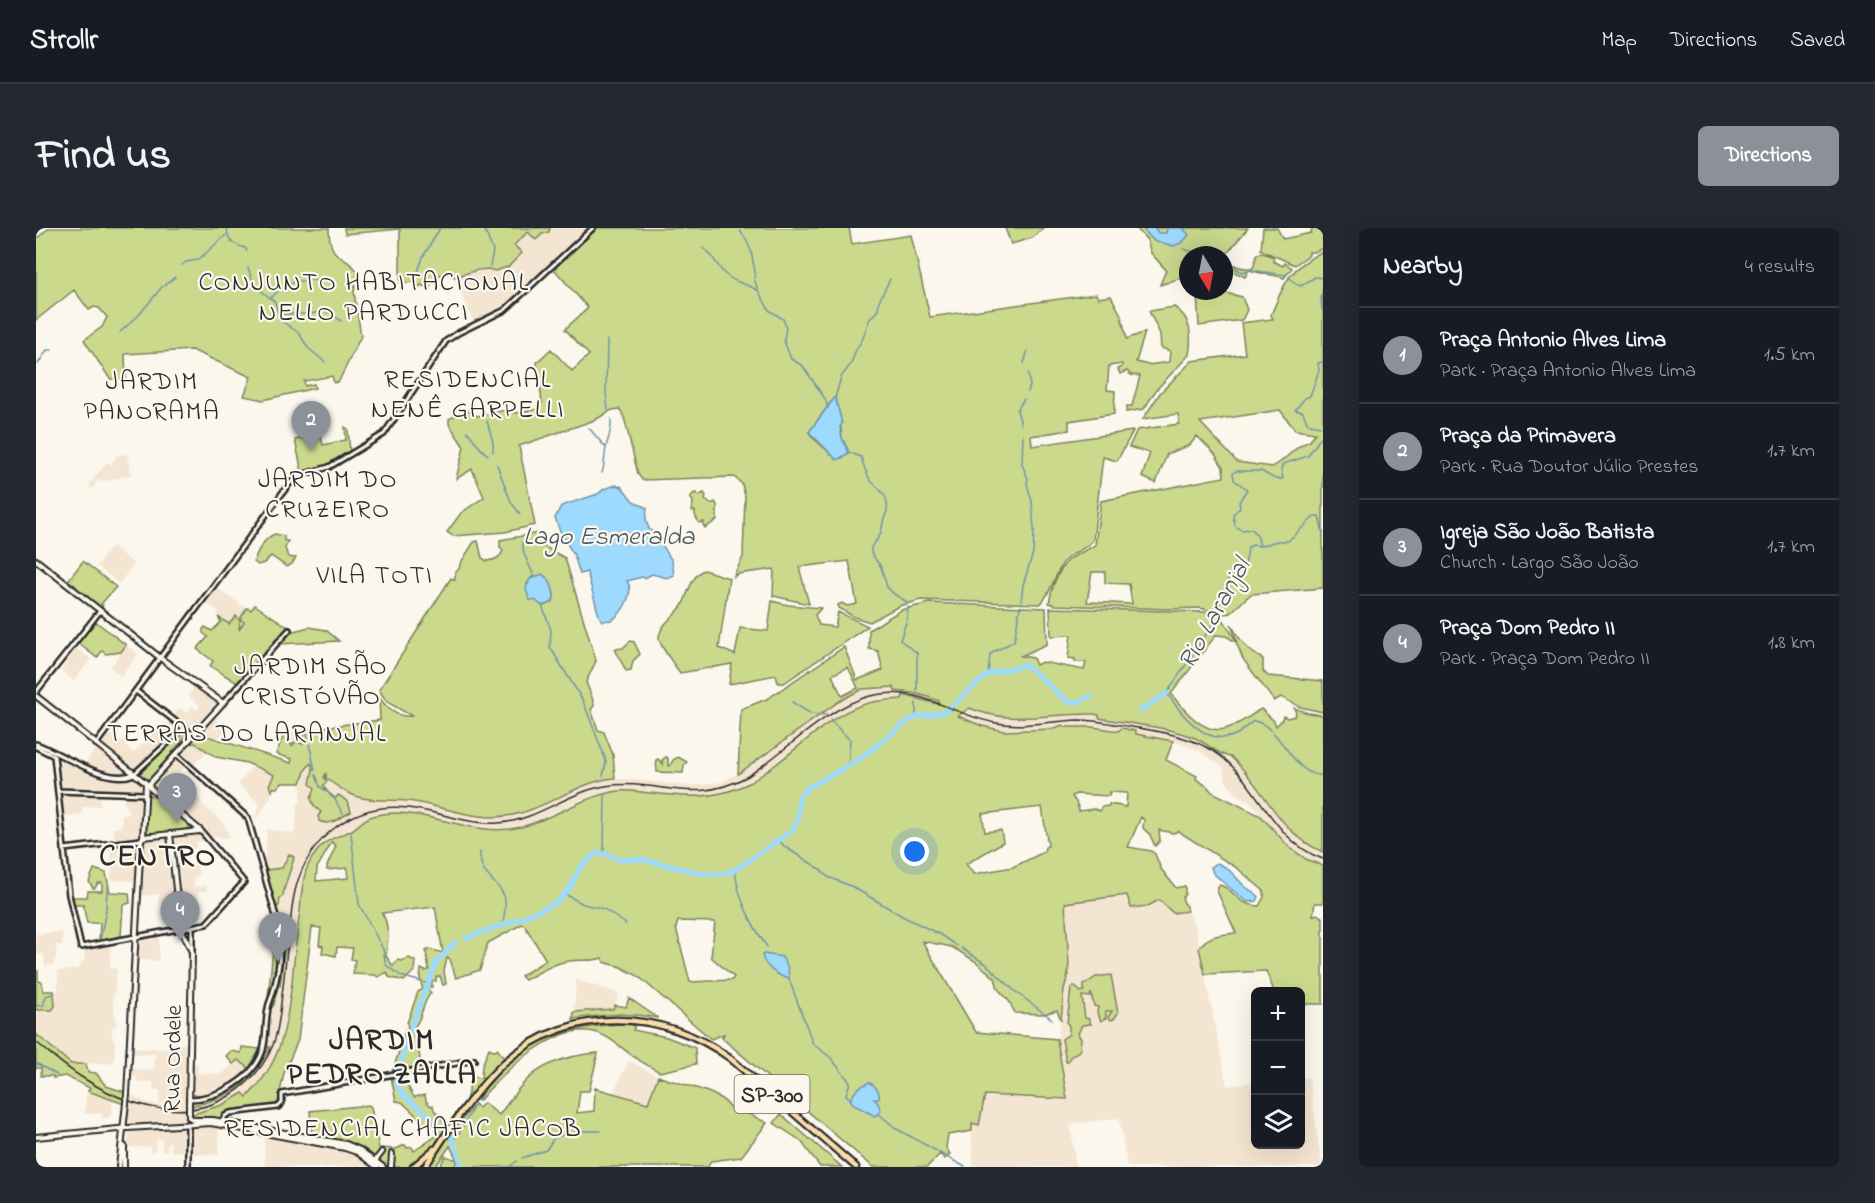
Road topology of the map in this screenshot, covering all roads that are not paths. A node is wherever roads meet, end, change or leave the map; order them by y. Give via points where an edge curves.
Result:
1 (593, 228) edge
2 (36, 560) edge
3 (100, 611) junction
4 (289, 630) dead end
5 (161, 658) junction
6 (136, 691) junction
7 (36, 694) edge
8 (223, 703) junction
9 (182, 728) junction
10 (193, 735) junction
11 (96, 744) junction
12 (36, 746) edge
13 (176, 754) junction
14 (54, 756) junction
15 (134, 774) junction
16 (148, 785) junction
17 (58, 791) junction
18 (154, 792) junction
19 (145, 794) junction
20 (192, 824) junction
21 (188, 832) junction
22 (202, 833) junction
23 (170, 834) junction
24 (144, 837) junction
25 (64, 849) junction
26 (192, 927) junction
27 (181, 929) junction
28 (136, 936) junction
29 (192, 952) junction
30 (474, 1060) dead end
31 (189, 1102) junction
32 (189, 1116) junction
33 (212, 1121) junction
34 (222, 1123) junction
35 (188, 1124) junction
36 (124, 1131) junction
37 (36, 1137) edge
38 (442, 1141) junction
39 (349, 1147) junction
40 (392, 1154) dead end
41 (370, 1157) junction
42 (374, 1162) junction
43 (119, 1167) edge
44 (124, 1167) edge
45 (188, 1167) edge
46 (377, 1167) edge
47 (383, 1167) edge
48 (391, 1167) edge
49 (413, 1167) edge
50 (425, 1167) edge
51 (856, 1167) edge

1 - 5 street via 508,308 443,344 384,434 328,467 301,475 289,484
2 - 3 main road
3 - 5 main road
3 - 7 street
4 - 8 street
5 - 6 street
5 - 8 main road
6 - 9 street
6 - 11 street
7 - 11 main road
8 - 10 main road
9 - 10 street
9 - 15 street
10 - 13 main road
11 - 15 main road
12 - 14 street
13 - 16 main road
13 - 31 street via 249,819 279,928 276,981 263,1049 254,1066 225,1091
14 - 15 street via 103,773
14 - 17 street
15 - 16 main road
16 - 18 main road
16 - 19 main road
17 - 19 street
17 - 25 street
18 - 19 main road
18 - 20 main road
19 - 24 main road
20 - 21 main road
20 - 22 main road
21 - 22 main road
21 - 23 main road
22 - 26 street via 244,882 206,924
23 - 24 main road
23 - 27 main road
24 - 25 street
24 - 28 main road
25 - 28 street via 81,947
26 - 27 street
26 - 29 street
27 - 28 street
27 - 29 main road
28 - 36 main road, bridge
29 - 31 main road, Rua Ordele
30 - 34 street via 282,1094 282,1103 274,1108 230,1113
31 - 32 main road, Rua Ordele, bridge
32 - 33 main road
32 - 35 main road, Rua Ordele
33 - 34 main road
33 - 35 main road
34 - 39 main road
35 - 36 main road
35 - 45 street, Rua Ordele
36 - 37 main road
36 - 43 main road
36 - 44 main road
38 - 49 main road, SP-300
38 - 50 main road, SP-300
38 - 51 main road, SP-300 via 490,1077 533,1042 578,1024 636,1020 681,1031 719,1050
39 - 41 main road
39 - 42 main road
40 - 48 main road
41 - 42 main road
41 - 42 main road via 382,1152
42 - 46 main road
42 - 47 main road

